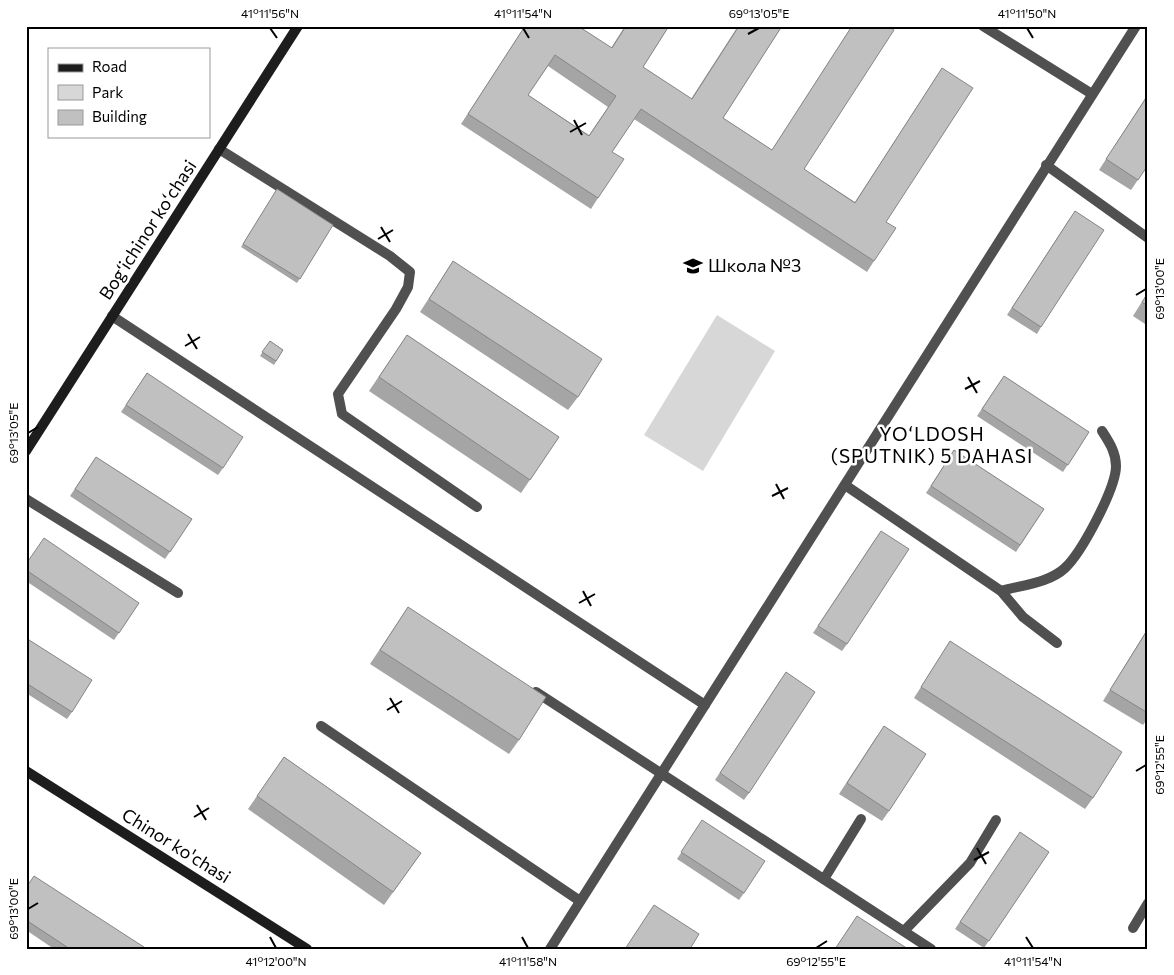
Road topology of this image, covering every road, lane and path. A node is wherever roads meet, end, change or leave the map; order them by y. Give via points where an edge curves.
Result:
1 (298, 26) edge
2 (983, 26) edge
3 (1136, 26) edge
4 (1092, 94) junction
5 (219, 149) junction
6 (1046, 165) junction
7 (1148, 238) edge
8 (112, 316) junction
9 (1102, 431) dead end
10 (26, 451) edge
11 (845, 485) junction
12 (26, 499) edge
13 (477, 507) dead end
14 (1001, 591) junction
15 (178, 593) dead end
16 (1057, 643) dead end
17 (531, 688) edge
18 (705, 705) junction
19 (320, 726) dead end
20 (26, 771) edge
21 (662, 773) junction
22 (861, 819) dead end
23 (996, 820) dead end
24 (824, 879) junction
25 (580, 901) junction
26 (1148, 903) edge
27 (1133, 928) dead end
28 (904, 931) junction
29 (307, 949) edge
30 (550, 949) edge
31 (931, 949) edge

1 - 5 street, Bogʻichinor koʻchasi
2 - 4 street
3 - 4 street
4 - 6 street
5 - 8 street, Bogʻichinor koʻchasi
5 - 13 street via 390,256 410,272 408,288 396,309 338,394 342,414
6 - 7 street
6 - 11 street
8 - 10 street, Bogʻichinor koʻchasi
8 - 18 street
9 - 14 street via 1114,450 1116,466 1111,488 1091,531 1065,568 1043,581
11 - 14 street
11 - 18 street
12 - 15 street
14 - 16 street via 1023,617
17 - 21 street
18 - 21 street
19 - 25 street
20 - 29 street, Chinor ko'chasi
21 - 24 street
21 - 25 street
22 - 24 street
23 - 28 street via 970,863
24 - 28 street
25 - 30 street
26 - 27 street
28 - 31 street

